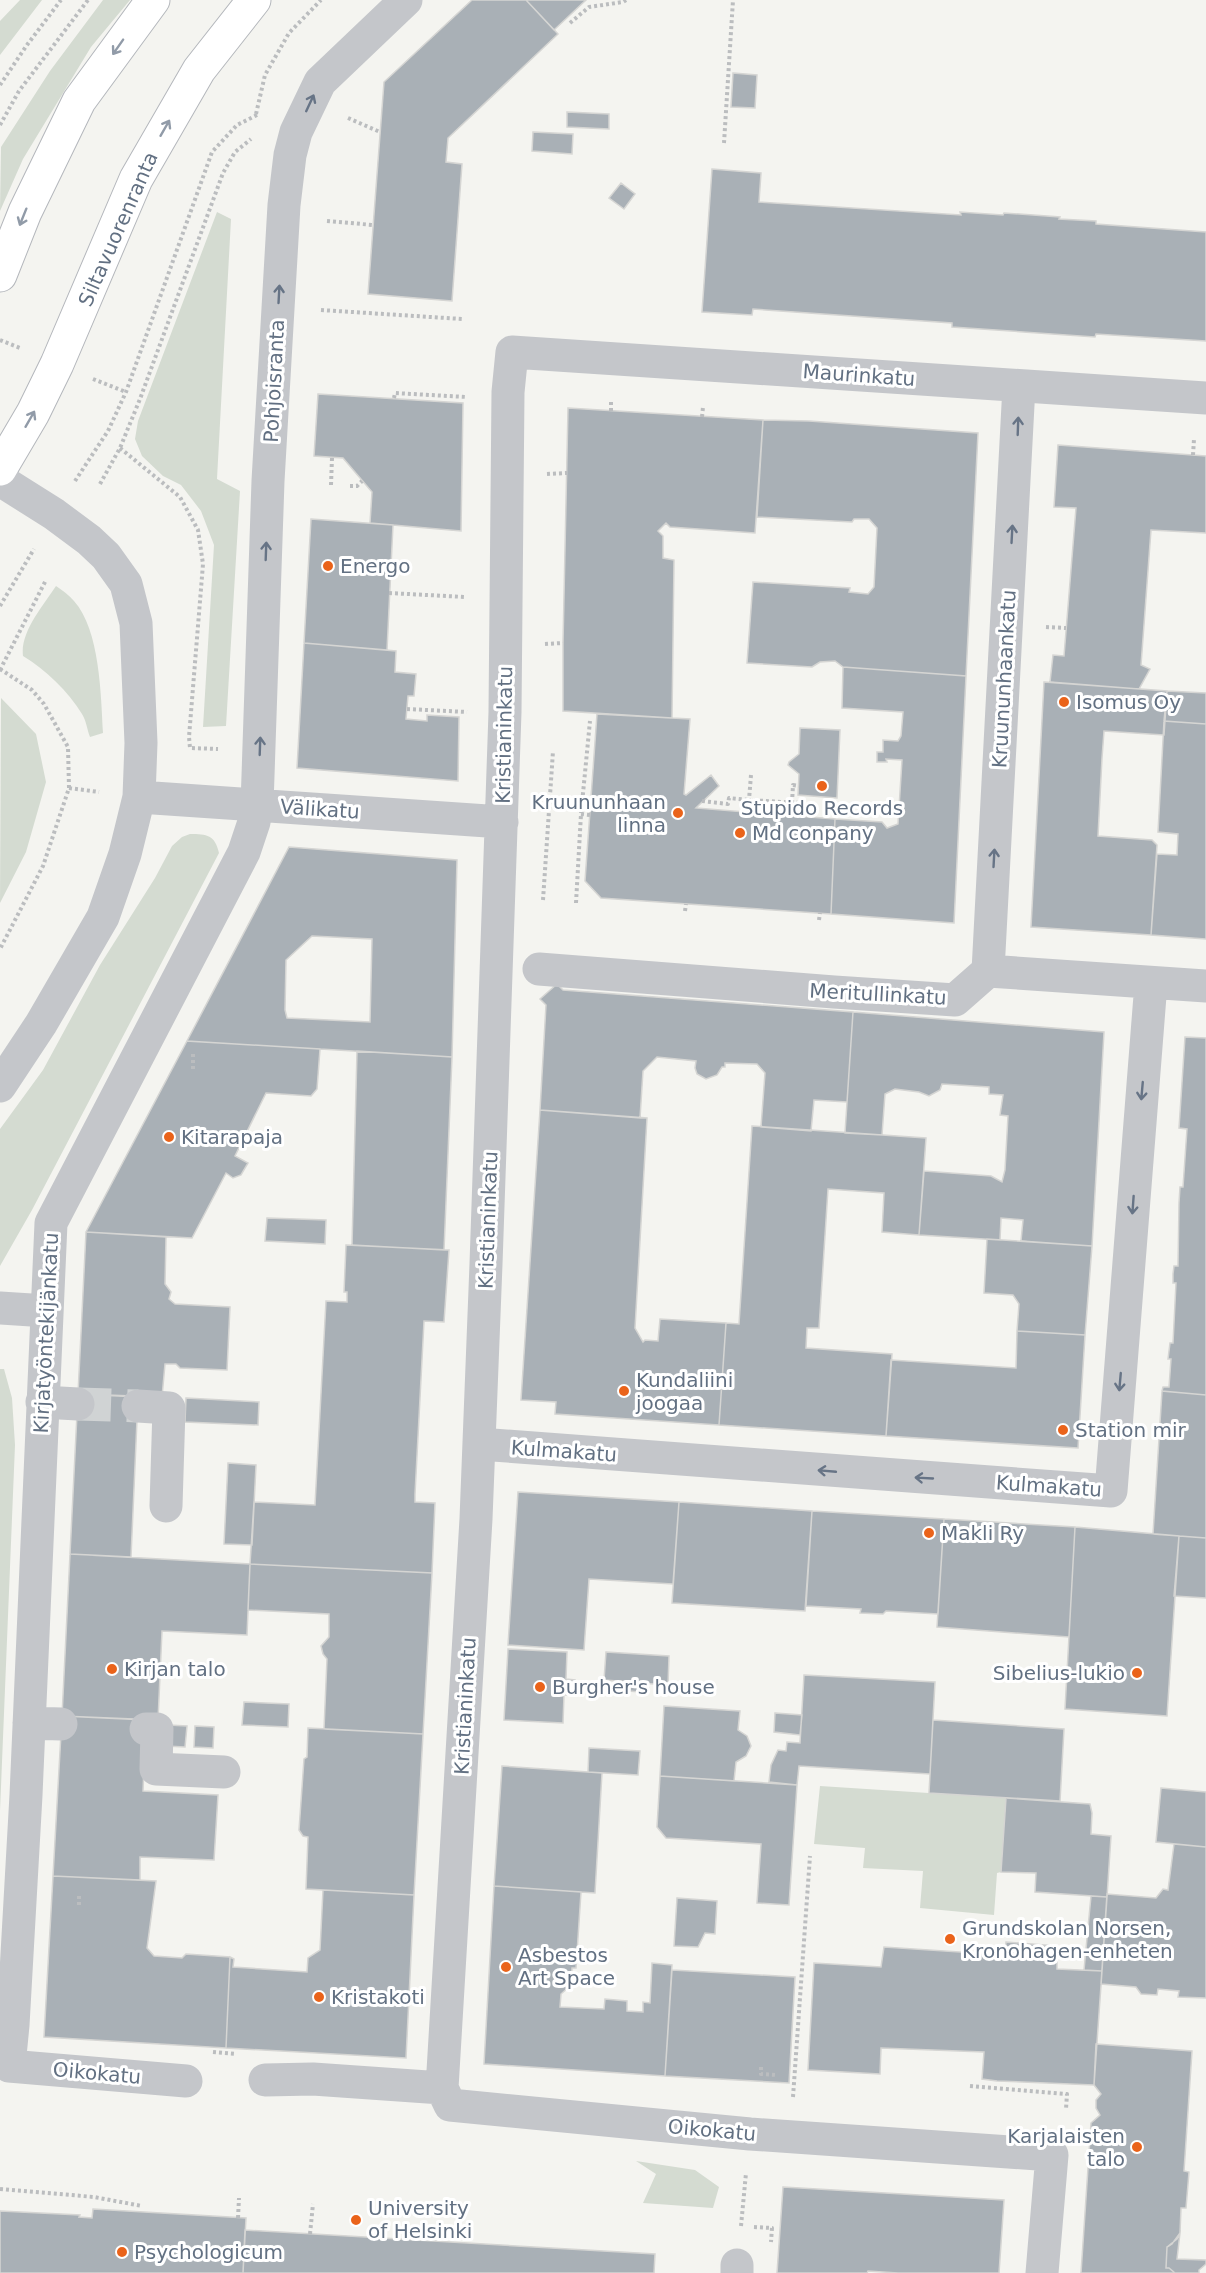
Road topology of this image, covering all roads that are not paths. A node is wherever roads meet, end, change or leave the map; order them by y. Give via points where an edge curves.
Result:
1 (153, 0) edge
2 (254, 0) edge
3 (406, 0) edge
4 (0, 275) edge
5 (512, 352) joint
6 (1019, 386) junction
7 (1206, 398) edge
8 (0, 469) edge
9 (0, 480) edge
10 (139, 797) junction
11 (257, 805) junction
12 (502, 822) junction
13 (539, 969) dead end
14 (988, 971) junction
15 (1151, 982) junction
16 (1206, 986) edge
17 (0, 1086) edge
18 (0, 1308) edge
19 (47, 1311) junction
20 (42, 1402) junction
21 (78, 1404) tunnel mouth
22 (138, 1406) tunnel mouth
23 (479, 1444) junction
24 (166, 1506) dead end
25 (146, 1729) dead end
26 (224, 1772) dead end
27 (22, 1874) junction
28 (0, 1913) edge
29 (9, 2066) joint
30 (265, 2080) dead end
31 (186, 2081) dead end
32 (442, 2088) junction
33 (1042, 2273) edge

1 -> 4 main road via 80,101 25,212
8 -> 2 main road, Siltavuorenranta via 57,363 136,179 199,70
11 -> 3 street, Pohjoisranta via 268,481 290,155 296,132 320,82
5 - 6 street, Maurinkatu
5 - 12 street, Kristianinkatu via 508,392
6 - 7 street, Maurinkatu
14 -> 6 street, Kruununhaankatu
9 - 10 street via 89,540 126,584 136,623 141,701
10 - 11 street, Välikatu
10 - 17 street via 126,854 103,917
11 - 12 street, Välikatu
11 - 19 street, Kirjatyöntekijänkatu via 244,852 51,1223
12 - 23 street, Kristianinkatu
13 - 14 street, Meritullinkatu via 955,1000
14 - 15 street
15 - 16 street
15 -> 23 street, Kulmakatu via 1111,1491
18 - 19 street
19 - 20 street, Kirjatyöntekijänkatu
20 - 21 street
20 - 27 street, Kirjatyöntekijänkatu via 45,1723
22 - 24 street via 170,1408
23 - 32 street, Kristianinkatu
25 - 26 street via 157,1729 156,1769
27 - 28 street, Kirjatyöntekijänkatu
27 - 29 street, Kirjatyöntekijänkatu
29 - 31 street, Oikokatu
30 - 32 street via 313,2079
32 - 33 street, Oikokatu via 450,2106 1052,2155

